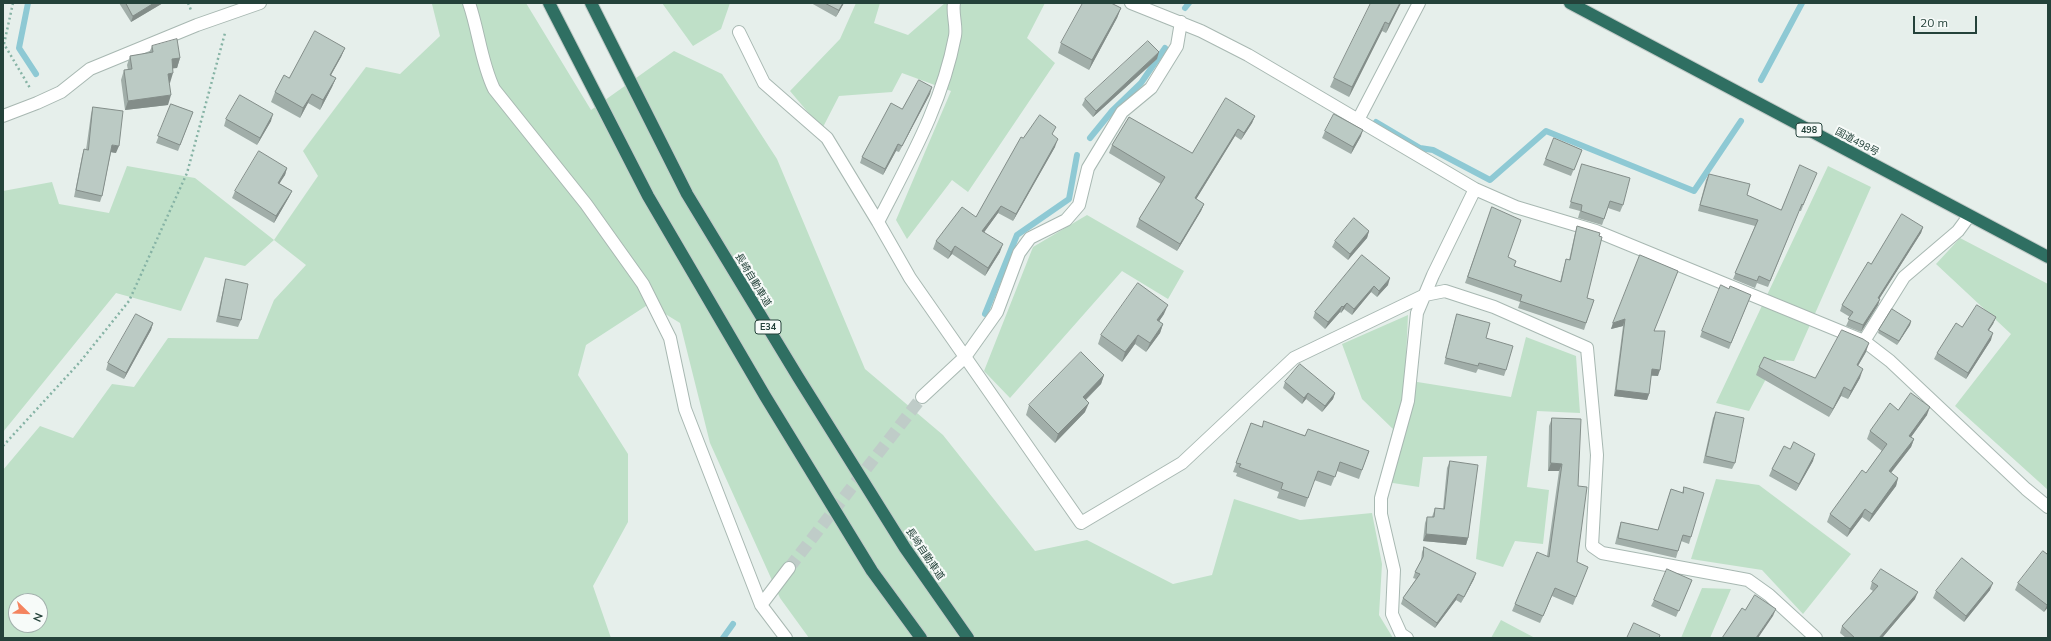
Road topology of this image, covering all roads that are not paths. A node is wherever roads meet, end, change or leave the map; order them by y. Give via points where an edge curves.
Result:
1 (260, 3) edge
2 (470, 3) edge
3 (548, 3) edge
4 (591, 3) edge
5 (954, 3) edge
6 (1131, 3) edge
7 (1419, 3) edge
8 (1570, 3) edge
9 (1181, 22) junction
10 (739, 32) dead end
11 (3, 116) edge
12 (1358, 120) junction
13 (1475, 189) junction
14 (1969, 216) junction
15 (878, 222) junction
16 (2048, 256) edge
17 (1425, 295) junction
18 (1864, 341) junction
19 (965, 357) junction
20 (922, 397) tunnel mouth
21 (2048, 507) edge
22 (789, 568) tunnel mouth
23 (761, 605) junction
24 (786, 638) edge
25 (921, 638) edge
26 (968, 638) edge
27 (1407, 638) edge
28 (1816, 638) edge

1 - 11 street via 197,25 90,69 61,92
2 - 23 street via 478,28 485,70 494,89 586,204 643,284 670,338 685,409
3 - 25 highway via 648,196 765,396 868,564
4 - 26 highway, 長崎自動車道 / E34 via 687,194 901,541
5 - 15 street via 956,34 942,91
6 - 9 street
7 - 12 street
8 - 14 highway, 国道498号 / 498
9 - 12 street via 1248,55
9 - 19 street via 1177,46 1151,88 1122,112 1088,168 1078,205 1066,220 1030,238 1026,243 1019,253 997,312
10 - 15 street via 764,83 827,138
12 - 13 street
13 - 17 street
13 - 18 street via 1516,207 1596,231
14 - 16 highway, 国道498号 / 498
14 - 18 street via 1958,231 1904,277
15 - 19 street via 910,278
17 - 19 street via 1294,358 1182,463 1081,522
17 - 27 street via 1417,313 1408,401 1381,498 1381,514 1394,570 1392,614 1401,634
17 - 28 street via 1445,291 1494,307 1587,348 1597,455 1592,546 1602,553 1748,580 1769,595
18 - 21 street via 1890,361
19 - 20 street
22 - 23 street
23 - 24 street

